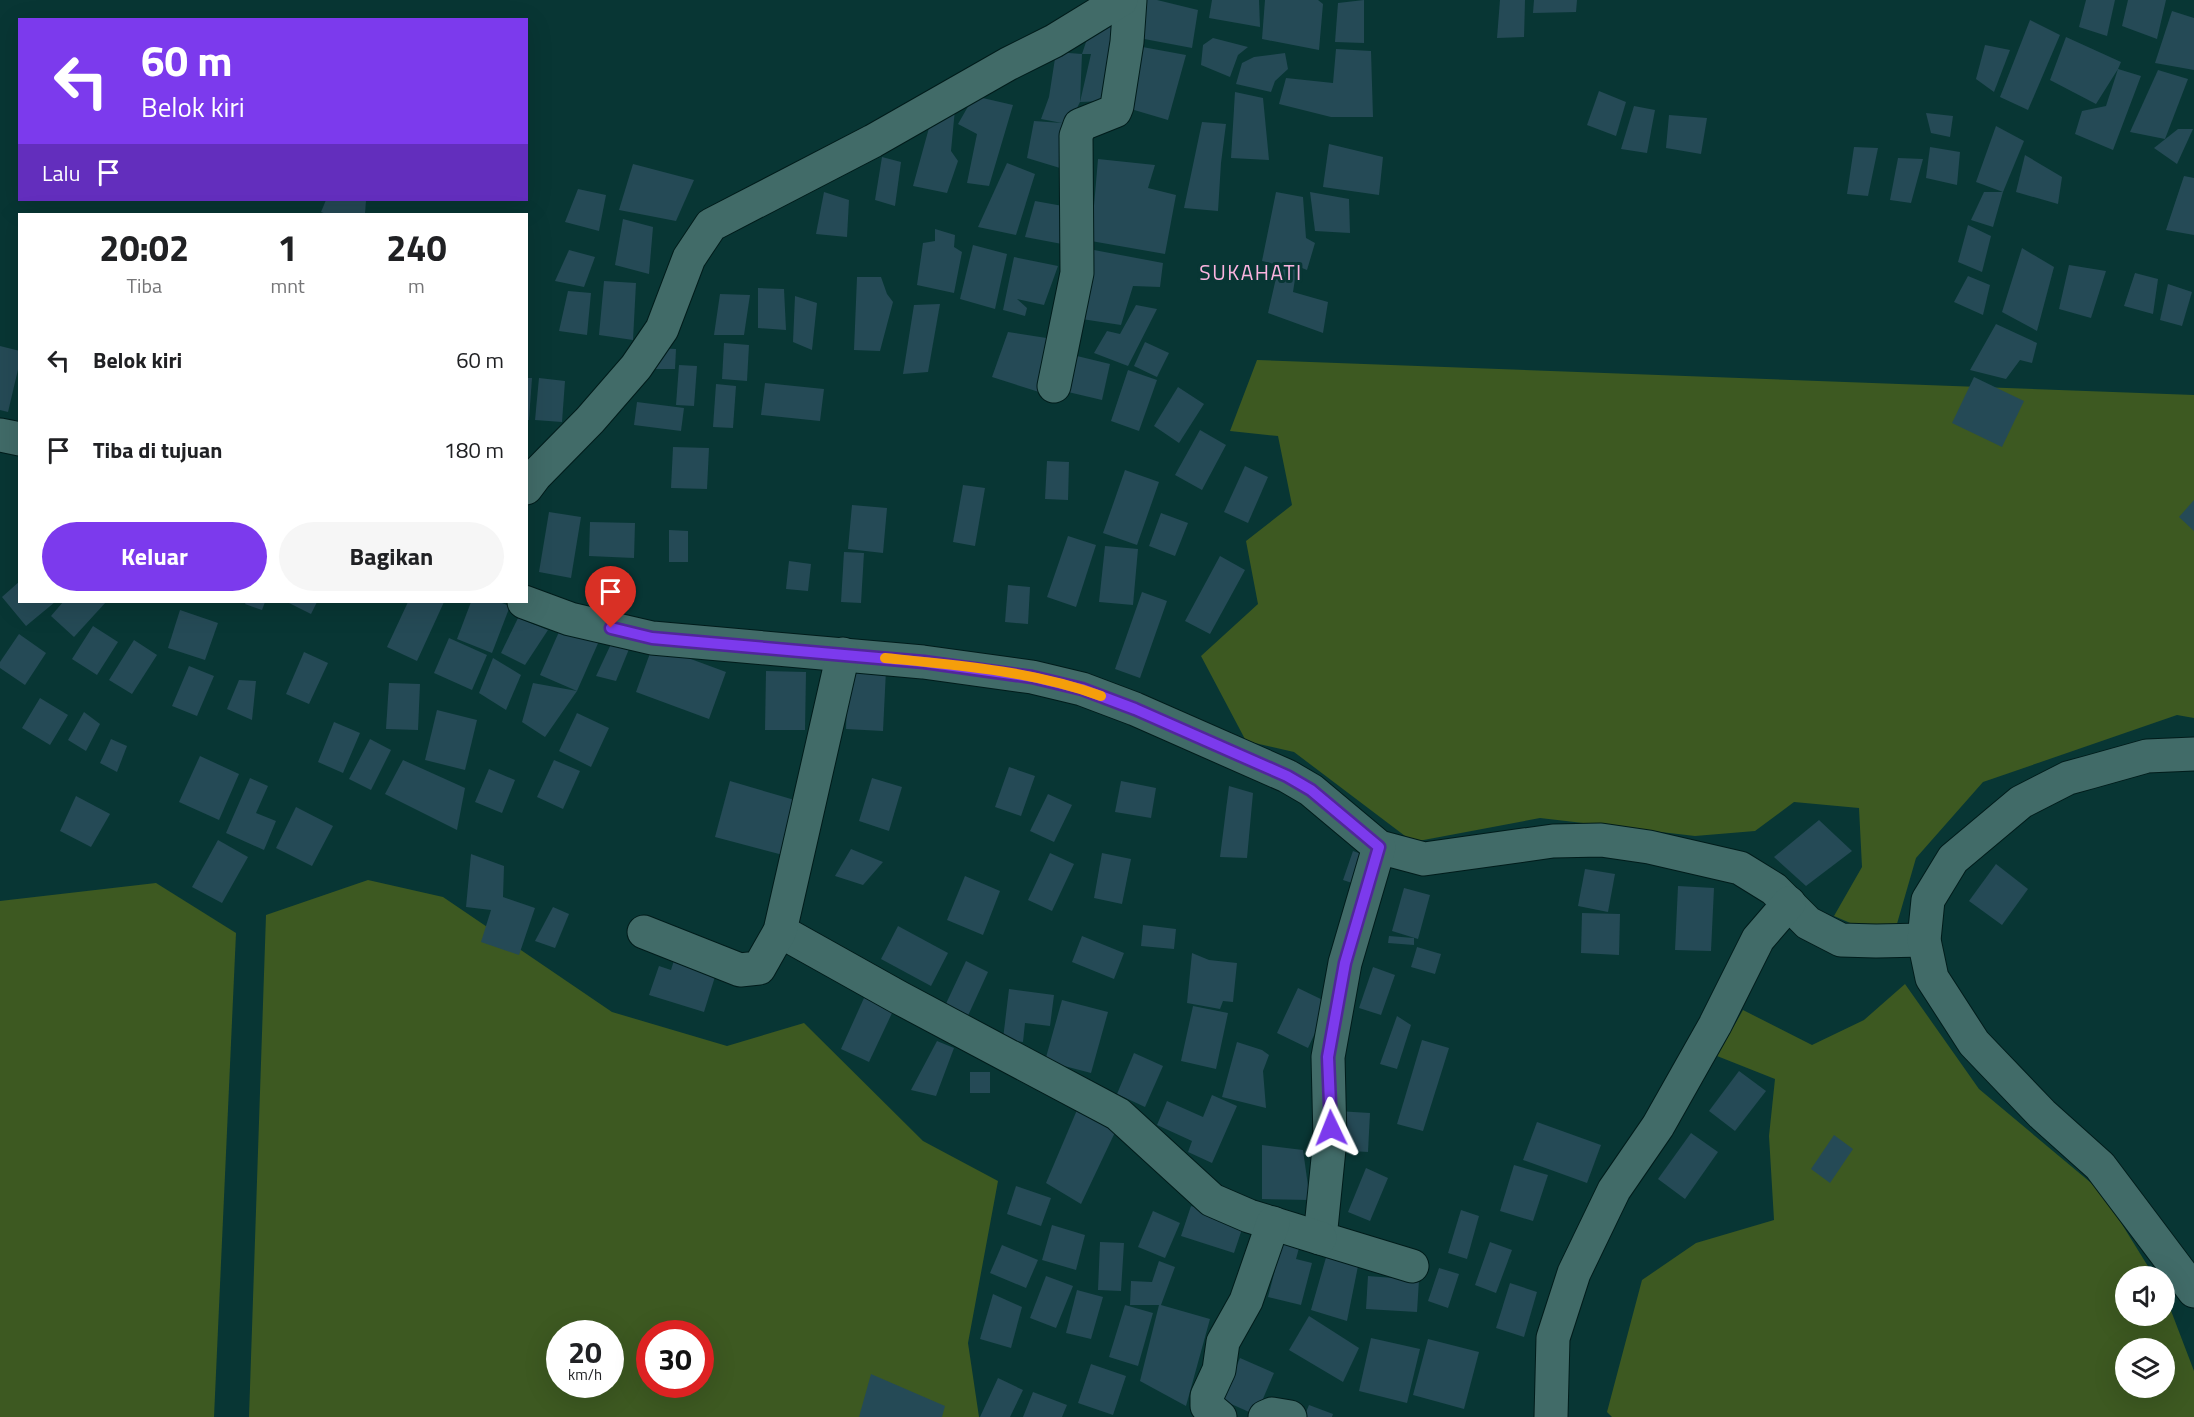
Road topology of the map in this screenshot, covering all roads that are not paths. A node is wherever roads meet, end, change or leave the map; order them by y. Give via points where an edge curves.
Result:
1 (1121, 0) edge
2 (1130, 0) edge
3 (1054, 386) dead end
4 (0, 435) edge
5 (18, 439) edge
6 (528, 485) edge
7 (527, 603) edge
8 (843, 654) junction
9 (2194, 754) edge
10 (1379, 847) junction
11 (1789, 903) junction
12 (644, 932) dead end
13 (780, 932) junction
14 (1924, 940) junction
15 (1273, 1223) junction
16 (1320, 1238) junction
17 (1412, 1266) dead end
18 (2194, 1290) edge
19 (1220, 1417) edge
20 (1265, 1417) edge
21 (1290, 1417) edge
22 (1551, 1417) edge

1 - 6 street via 873,141 711,225 689,258 662,329 636,367
2 - 3 street via 1115,111 1080,125 1077,130 1077,273
4 - 5 street
7 - 8 street via 570,619 652,638
8 - 10 street via 1022,676 1082,689 1287,776 1311,790
8 - 13 street
9 - 14 street via 2147,756 2113,765 2068,778 2021,802 1953,859 1928,900
10 - 11 street via 1424,859 1553,841 1601,840 1740,868
10 - 16 street via 1345,963 1328,1057 1330,1139
11 - 14 street via 1808,923 1842,940
11 - 22 street via 1758,939 1664,1116 1614,1190 1574,1273 1554,1338
12 - 13 street via 741,970 759,968
13 - 15 street via 1118,1114 1212,1200
14 - 18 street via 1932,978 1974,1043 2042,1114 2100,1166
15 - 16 street
15 - 19 street via 1246,1301 1223,1342 1220,1370 1207,1396 1207,1406
16 - 17 street
20 - 21 street

